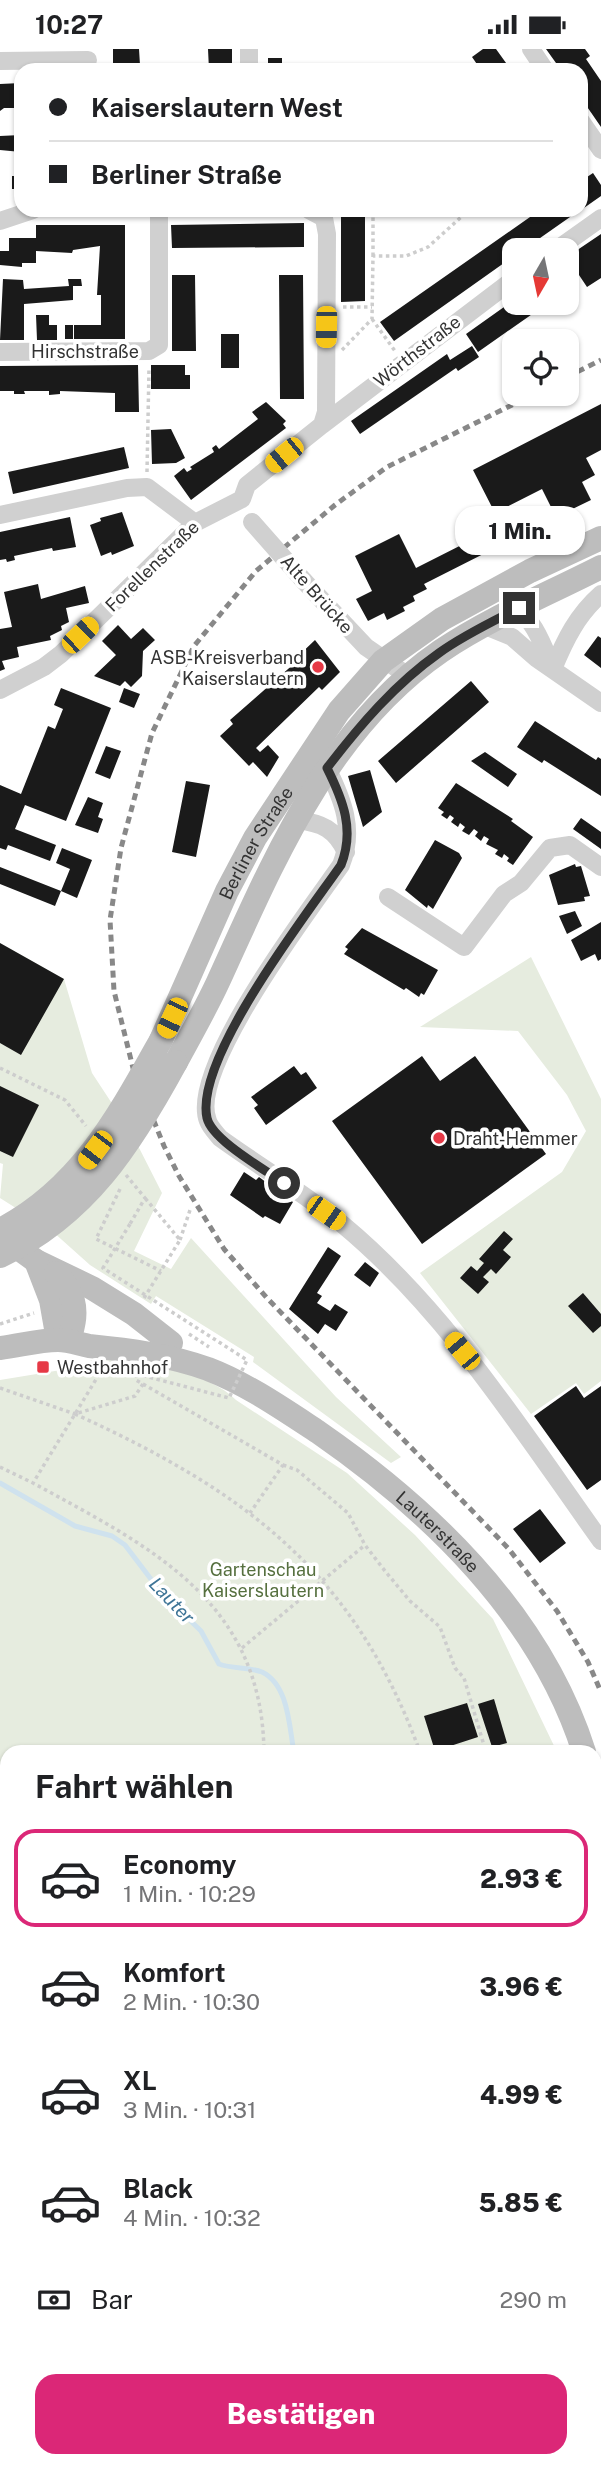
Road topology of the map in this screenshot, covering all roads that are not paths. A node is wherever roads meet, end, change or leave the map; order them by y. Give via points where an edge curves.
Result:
1 (88, 60) edge
2 (0, 61) edge
3 (588, 131) edge
4 (601, 150) edge
5 (159, 217) edge
6 (322, 217) edge
7 (601, 218) edge
8 (573, 238) edge
9 (502, 288) edge
10 (0, 352) edge
11 (322, 425) junction
12 (242, 499) junction
13 (0, 515) edge
14 (195, 523) junction
15 (601, 538) edge
16 (601, 567) edge
17 (491, 592) junction
18 (601, 594) edge
19 (519, 608) junction
20 (485, 626) junction
21 (383, 661) junction
22 (553, 669) junction
23 (408, 676) junction
24 (0, 690) edge
25 (601, 703) edge
26 (327, 768) junction
27 (297, 820) junction
28 (346, 852) junction
29 (601, 867) edge
30 (388, 897) dead end
31 (0, 1230) edge
32 (0, 1235) edge
33 (0, 1256) edge
34 (44, 1265) junction
35 (64, 1336) junction
36 (171, 1343) junction
37 (0, 1349) edge
38 (224, 1376) junction
39 (601, 1541) edge
40 (581, 1745) edge

1 - 2 street
3 - 4 street
5 - 10 street, Hirschstraße via 159,345 149,351
6 - 11 street via 326,412
7 - 8 street
9 - 11 street, Wörthstraße
11 - 12 street, Wörthstraße via 247,485
12 - 14 street, Forellenstraße
12 - 21 street, Alte Brücke, bridge via 245,515
13 - 14 street via 147,487
14 - 24 street, Forellenstraße via 61,654
15 - 17 main road, Berliner Straße
16 - 19 main road, Berliner Straße
17 - 19 street
17 - 21 main road, Berliner Straße via 442,619
18 - 22 street via 568,633
19 - 20 main road, Berliner Straße
19 - 22 street via 540,638
20 - 22 street via 512,637
20 - 23 main road, Berliner Straße
21 - 23 street, Alte Brücke
21 - 31 main road, Berliner Straße, bridge via 339,711 255,838 161,1040 112,1125 85,1163 51,1197
22 - 25 street
23 - 26 main road, Berliner Straße via 358,727
26 - 27 main road, Berliner Straße
26 - 28 street via 350,831
27 - 28 street via 326,826 339,836
27 - 33 main road, Berliner Straße, bridge via 252,902 217,984 128,1145 88,1195 52,1227
28 - 39 street via 284,942 234,1030 209,1085 207,1120 220,1138 342,1224 414,1293 478,1370
29 - 30 street via 570,845 550,848 521,883 504,894 464,947
32 - 34 main road
34 - 35 main road via 73,1296 75,1311
34 - 36 main road via 134,1314
35 - 36 main road, Lauterstraße via 124,1333
35 - 37 main road, Lauterstraße
35 - 38 main road, Lauterstraße via 160,1355
36 - 38 main road, Lauterstraße
38 - 40 main road, Lauterstraße via 350,1455 471,1564 540,1654

